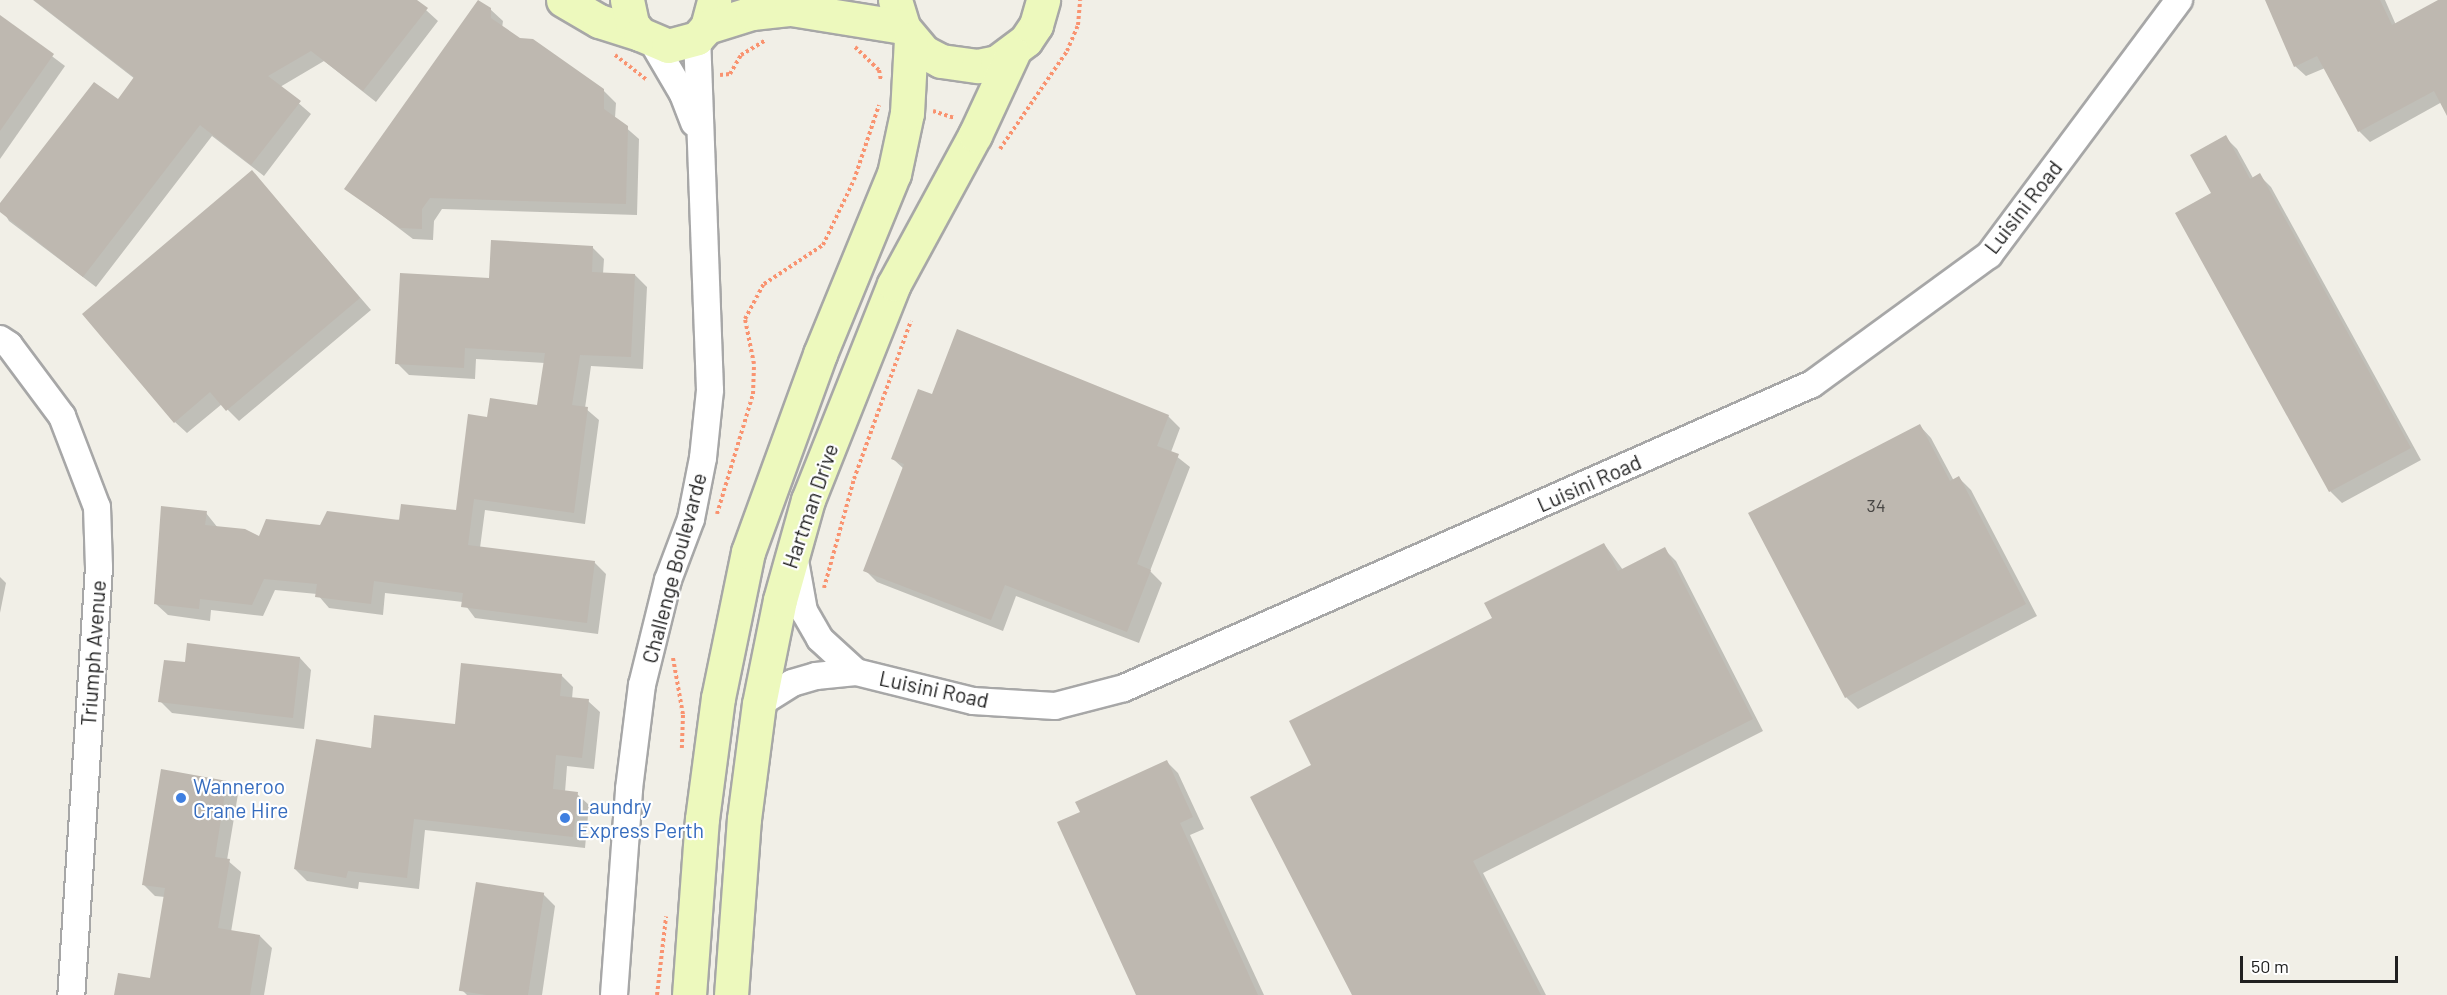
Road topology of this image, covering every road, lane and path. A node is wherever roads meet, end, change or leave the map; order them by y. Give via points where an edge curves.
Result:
1 (563, 0) edge
2 (627, 0) edge
3 (1043, 0) edge
4 (1080, 0) edge
5 (2180, 0) edge
6 (706, 22) edge
7 (903, 22) edge
8 (646, 38) junction
9 (773, 38) dead end
10 (847, 44) dead end
11 (607, 49) dead end
12 (1013, 53) junction
13 (688, 81) junction
14 (882, 83) dead end
15 (908, 106) junction
16 (989, 140) junction
17 (995, 159) dead end
18 (911, 318) dead end
19 (0, 339) edge
20 (712, 526) dead end
21 (794, 551) junction
22 (821, 601) dead end
23 (672, 650) dead end
24 (856, 672) junction
25 (759, 704) junction
26 (682, 755) dead end
27 (666, 914) dead end
28 (71, 995) edge
29 (614, 995) edge
30 (657, 995) edge
31 (689, 995) edge
32 (731, 995) edge

1 - 8 main road via 599,21
2 - 8 main road via 632,24
3 - 12 main road, Hartman Drive via 1036,25
4 - 16 path via 1078,25 1067,51
5 - 24 street, Luisini Road via 1989,255 1812,384 1124,688 1055,705 973,701
6 - 7 main road via 791,9
6 - 8 main road via 675,45
6 - 13 street, Challenge Boulevarde
7 - 12 main road via 941,61 959,66 997,62
7 - 15 main road, Hartman Drive
8 - 13 street, Challenge Boulevarde
9 - 13 path via 748,49 730,74
10 - 14 path via 868,57 879,70
11 - 13 path via 654,86
12 - 16 main road, Hartman Drive
13 - 29 street, Challenge Boulevarde via 700,140 710,390 691,519 668,580 642,685 629,789
15 - 16 path via 964,120
15 - 20 path via 880,102 854,180 823,245 764,284 752,300 745,320 754,364 753,394
15 - 31 main road, Hartman Drive via 904,142 894,174 820,354 748,552 718,698 702,819
16 - 17 path
16 - 21 main road, Hartman Drive via 894,284 870,336 808,500
18 - 22 path via 854,479
19 - 28 street, Triumph Avenue via 9,345 62,416 97,507 99,567
21 - 24 street, Luisini Road via 804,611 820,639
21 - 25 main road, Hartman Drive
23 - 26 path via 683,715
24 - 25 street, Luisini Road via 792,683
25 - 32 main road, Hartman Drive via 744,819
27 - 30 path

